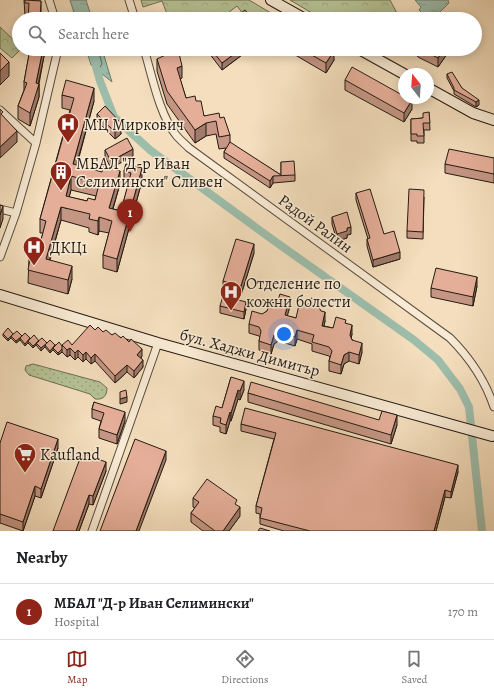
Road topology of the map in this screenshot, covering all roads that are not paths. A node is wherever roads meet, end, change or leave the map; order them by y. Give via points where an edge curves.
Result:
1 (48, 0) edge
2 (129, 0) edge
3 (271, 0) edge
4 (52, 12) edge
5 (133, 12) edge
6 (292, 12) edge
7 (56, 56) edge
8 (146, 56) edge
9 (372, 56) edge
10 (398, 71) edge
11 (434, 91) edge
12 (0, 110) edge
13 (494, 120) edge
14 (36, 143) junction
15 (0, 209) edge
16 (16, 213) junction
17 (0, 257) edge
18 (0, 294) edge
19 (158, 343) junction
20 (494, 407) edge
21 (491, 437) edge
22 (92, 531) edge

1 - 4 street
2 - 5 street
3 - 6 street
7 - 14 street
8 - 20 street, Радой Ралин via 165,116 176,135 189,148 450,338 464,352 479,375
9 - 10 street
11 - 13 street
12 - 14 street
14 - 16 street
15 - 16 street
16 - 17 street
18 - 19 street, бул. Хаджи Димитър
19 - 21 street, бул. Хаджи Димитър via 457,425
19 - 22 street

